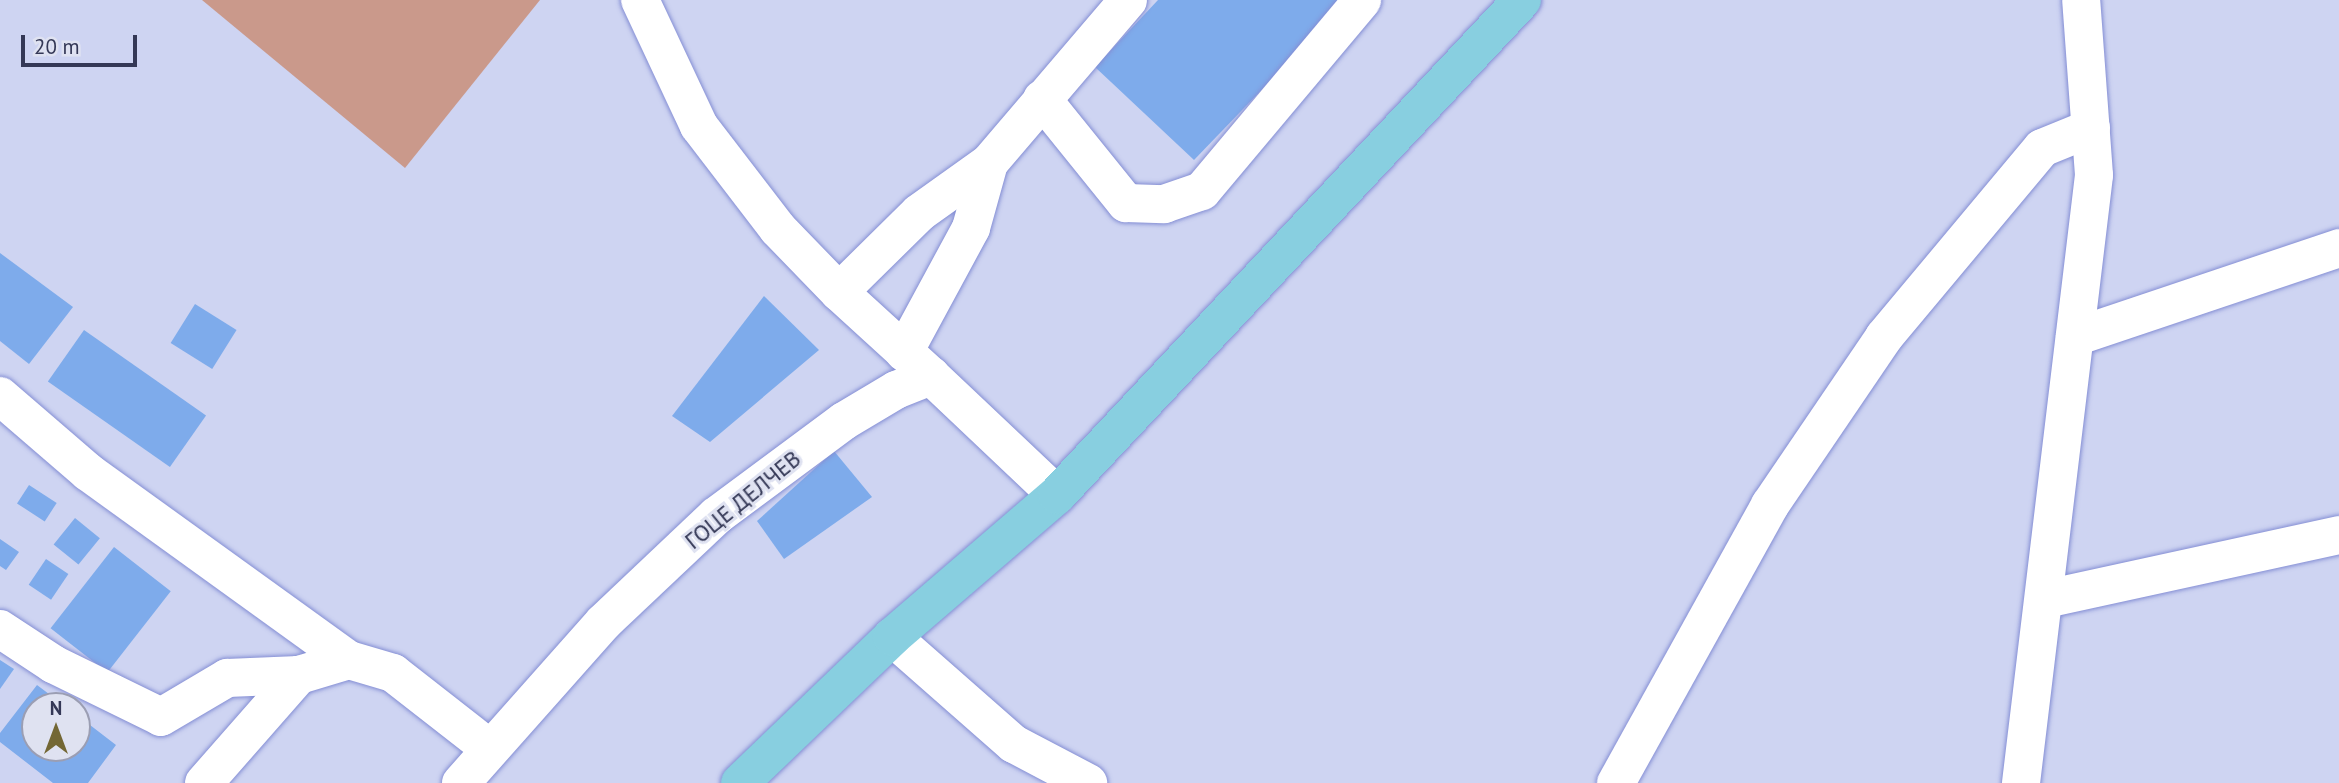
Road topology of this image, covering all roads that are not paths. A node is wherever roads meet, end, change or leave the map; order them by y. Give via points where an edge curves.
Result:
1 (640, 0) edge
2 (1128, 0) edge
3 (1362, 0) edge
4 (1500, 0) edge
5 (1522, 0) edge
6 (2081, 0) edge
7 (1477, 52) junction
8 (1041, 99) junction
9 (2091, 128) junction
10 (989, 163) junction
11 (2339, 248) edge
12 (839, 292) junction
13 (2075, 337) junction
14 (918, 364) junction
15 (0, 396) edge
16 (1056, 495) junction
17 (2339, 535) edge
18 (2046, 599) junction
19 (0, 629) edge
20 (891, 637) junction
21 (349, 660) junction
22 (299, 675) junction
23 (489, 748) junction
24 (204, 783) edge
25 (461, 783) edge
26 (740, 783) edge
27 (1088, 783) edge
28 (1616, 783) edge
29 (2021, 783) edge

1 - 12 street via 699,126 778,229
2 - 8 street
3 - 8 street via 1202,191 1164,204 1126,203
4 - 7 street
5 - 7 main road
6 - 9 street
7 - 16 main road
8 - 10 street
9 - 13 street via 2094,175
9 - 28 street via 2042,148 1884,337 1770,505
10 - 12 street via 919,213
10 - 14 street via 971,228
11 - 13 street
12 - 14 street
13 - 18 street
14 - 16 street
14 - 23 street, ГОЦЕ ДЕЛЧЕВ via 896,390 844,421 716,516 604,622
15 - 21 street via 88,472
16 - 20 main road
17 - 18 street
18 - 29 street
19 - 22 street via 53,664 160,717 227,678
20 - 26 main road
20 - 27 street via 1014,744
21 - 22 street
21 - 23 street via 393,673
22 - 24 street
23 - 25 street, ГОЦЕ ДЕЛЧЕВ

